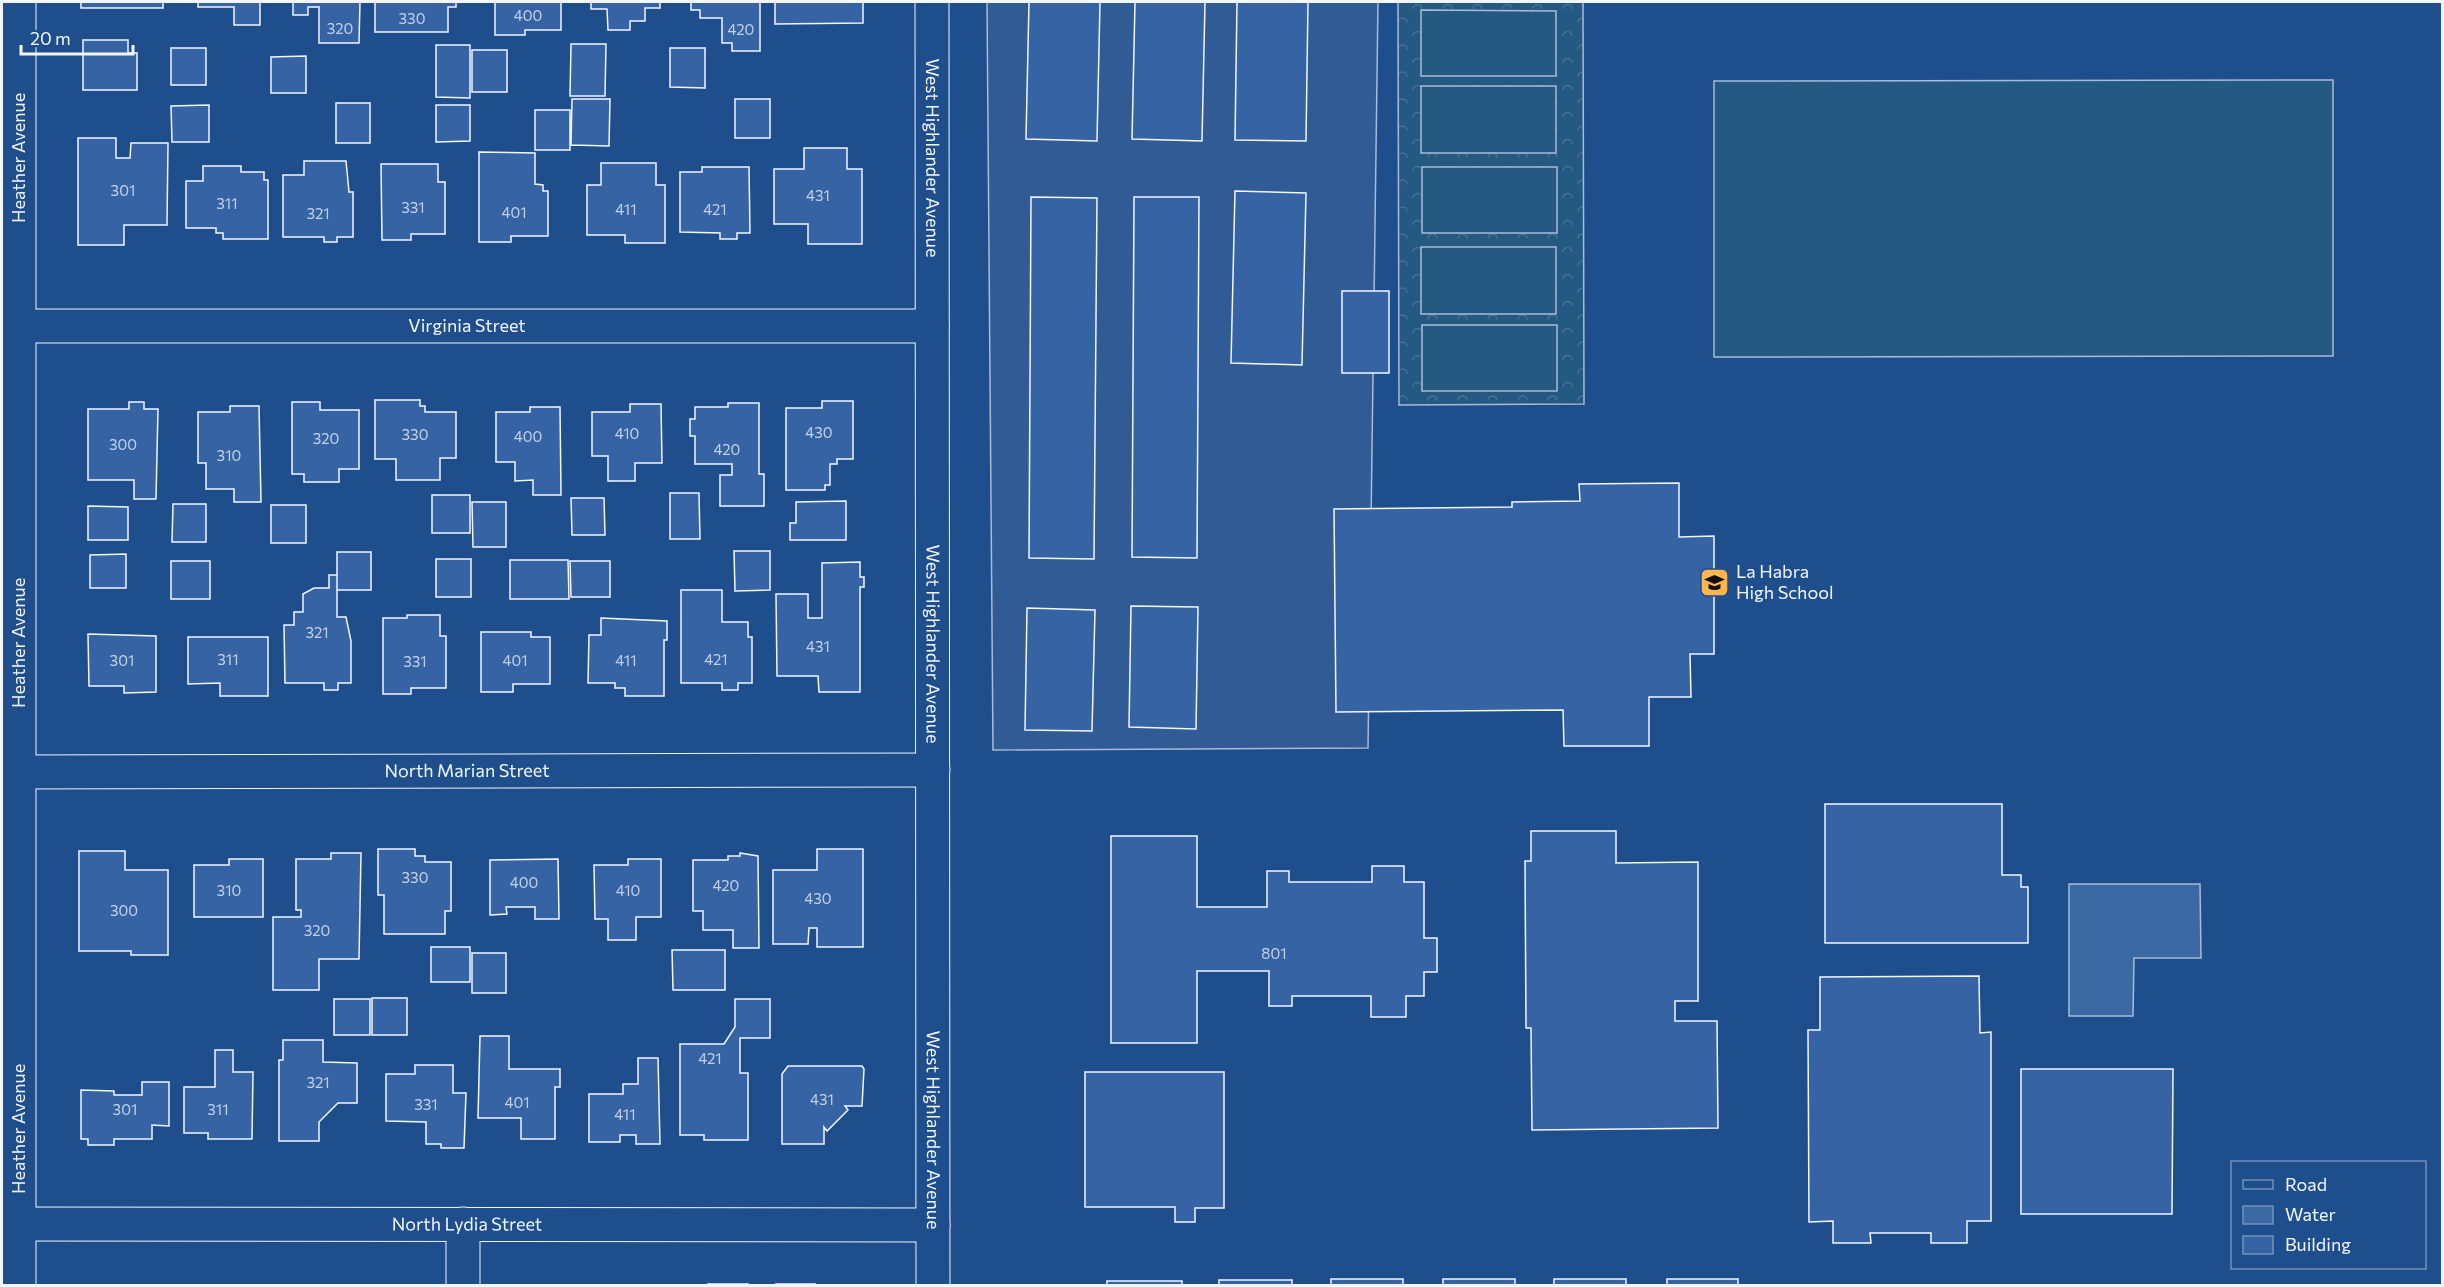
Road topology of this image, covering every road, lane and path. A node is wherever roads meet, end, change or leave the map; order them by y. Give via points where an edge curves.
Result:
1 (19, 2) edge
2 (932, 2) edge
3 (10, 326) edge
4 (932, 326) junction
5 (933, 770) junction
6 (10, 772) edge
7 (10, 1224) edge
8 (463, 1224) junction
9 (933, 1225) junction
10 (19, 1286) edge
11 (463, 1286) edge
12 (933, 1286) edge

1 - 3 street, Heather Avenue
2 - 4 street, West Highlander Avenue
3 - 4 street, Virginia Street
3 - 6 street, Heather Avenue
4 - 5 street, West Highlander Avenue
5 - 6 street, North Marian Street
5 - 9 street, West Highlander Avenue
6 - 7 street, Heather Avenue
7 - 8 street, North Lydia Street
7 - 10 street, Heather Avenue
8 - 9 street, North Lydia Street
8 - 11 street
9 - 12 street, West Highlander Avenue

